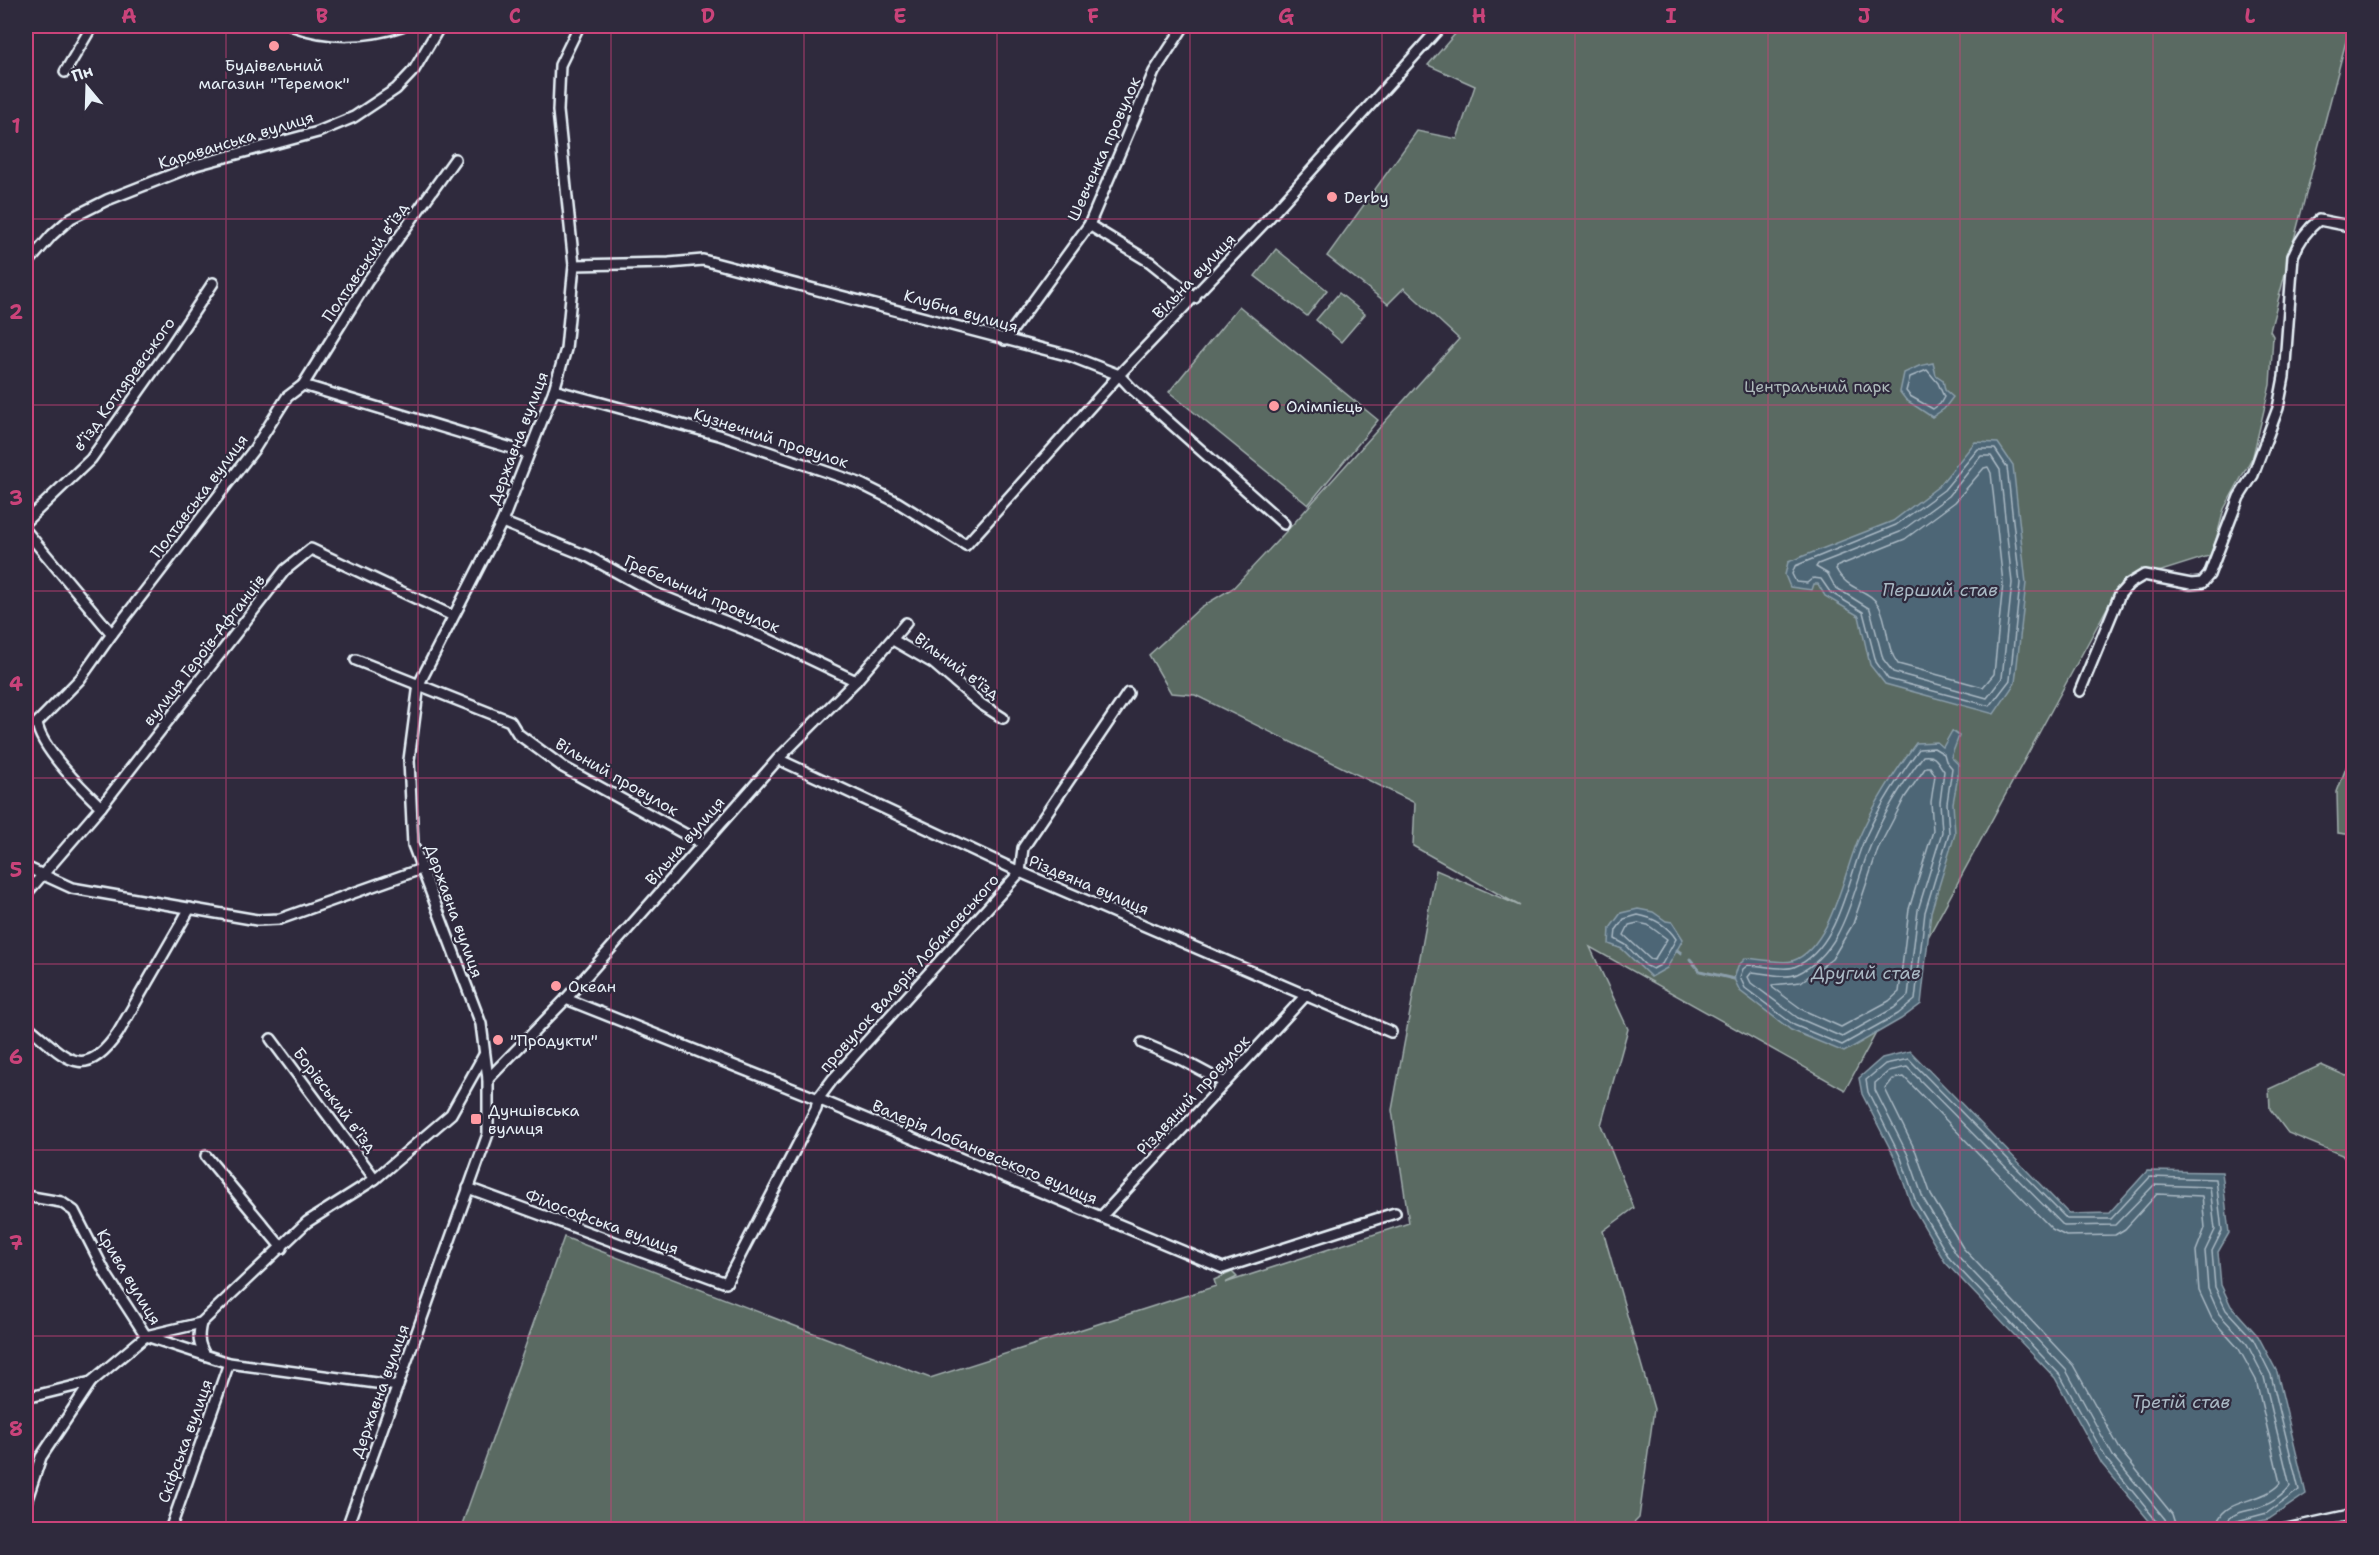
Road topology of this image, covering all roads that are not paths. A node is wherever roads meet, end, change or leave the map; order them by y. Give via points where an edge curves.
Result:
1 (92, 26) edge
2 (293, 26) edge
3 (402, 26) edge
4 (440, 26) edge
5 (579, 26) edge
6 (1184, 26) edge
7 (1441, 26) edge
8 (65, 72) dead end
9 (455, 159) dead end
10 (1089, 225) junction
11 (2354, 227) edge
12 (26, 265) edge
13 (574, 265) junction
14 (213, 283) dead end
15 (1195, 298) junction
16 (1005, 340) junction
17 (1119, 375) junction
18 (303, 385) junction
19 (554, 390) junction
20 (528, 453) junction
21 (26, 520) edge
22 (502, 522) junction
23 (1284, 524) dead end
24 (26, 531) edge
25 (966, 545) joint
26 (453, 616) junction
27 (906, 623) dead end
28 (112, 634) junction
29 (893, 640) junction
30 (356, 660) dead end
31 (856, 681) junction
32 (419, 684) junction
33 (2080, 691) dead end
34 (1128, 693) dead end
35 (1003, 718) dead end
36 (778, 759) junction
37 (101, 807) junction
38 (703, 844) junction
39 (26, 867) edge
40 (421, 869) junction
41 (1020, 872) junction
42 (42, 875) junction
43 (26, 894) edge
44 (190, 908) junction
45 (1307, 994) junction
46 (566, 999) junction
47 (26, 1024) edge
48 (1391, 1032) dead end
49 (271, 1040) dead end
50 (1142, 1043) dead end
51 (484, 1055) junction
52 (488, 1079) junction
53 (1225, 1083) junction
54 (818, 1099) junction
55 (206, 1156) dead end
56 (375, 1179) junction
57 (468, 1188) junction
58 (26, 1196) edge
59 (1395, 1213) dead end
60 (1101, 1217) junction
61 (282, 1248) junction
62 (726, 1283) joint
63 (201, 1323) junction
64 (146, 1336) junction
65 (205, 1355) junction
66 (229, 1363) junction
67 (91, 1382) junction
68 (398, 1386) junction
69 (26, 1398) edge
70 (26, 1502) edge
71 (2354, 1514) edge
72 (170, 1530) edge
73 (346, 1530) edge
74 (2282, 1530) edge

1 - 8 street
2 - 3 street via 352,36
4 - 12 street, Караванська вулиця via 414,70 396,89 354,117 318,132 196,165 100,204 70,218
5 - 13 street, Державна вулиця via 560,65 558,111
6 - 10 street, Шевченка провулок via 1154,72
7 - 15 street, Вільна вулиця
9 - 18 street, Полтавський в’їзд via 366,282
10 - 15 street via 1150,262
10 - 16 street, Шевченка провулок
11 - 33 street via 2319,220 2299,242 2294,256 2278,408 2209,575 2202,583 2191,584 2144,575 2129,584 2111,613
13 - 16 street, Клубна вулиця via 703,260
13 - 19 street, Державна вулиця via 567,349
14 - 21 street, в’їзд Котляревського via 91,459
15 - 17 street, Вільна вулиця
16 - 17 street, Клубна вулиця via 1070,356
17 - 23 street, Клубна вулиця
17 - 25 street, Вільна вулиця
18 - 20 street
18 - 28 street, Полтавська вулиця via 287,397 255,448
19 - 20 street, Державна вулиця
19 - 25 street, Кузнечний провулок via 719,435 859,483
20 - 22 street, Державна вулиця
22 - 26 street, Державна вулиця
22 - 31 street, Гребельний провулок via 587,556 655,592
24 - 28 street
26 - 32 street, Державна вулиця
26 - 37 street, вулиця Героїв-Афганців via 311,549 285,570
27 - 29 street, Вільна вулиця
28 - 37 street, Полтавська вулиця via 80,679 37,723 38,735
29 - 31 street, Вільна вулиця
29 - 35 street, Вільний в'їзд via 933,663
30 - 32 street, Вільний провулок
31 - 36 street, Вільна вулиця
32 - 38 street, Вільний провулок via 510,721 518,734 563,767
32 - 40 street, Державна вулиця via 409,760 413,845
34 - 41 street, провулок Валерія Лобановського via 1023,848
36 - 38 street, Вільна вулиця
36 - 41 street, Різдвяна вулиця
37 - 42 street, вулиця Героїв-Афганців
38 - 46 street, Вільна вулиця
39 - 42 street
40 - 44 street via 280,918 257,920
40 - 51 street, Державна вулиця via 481,1024
41 - 45 street, Різдвяна вулиця
41 - 54 street, провулок Валерія Лобановського
42 - 43 street, вулиця Героїв-Афганців
42 - 44 street via 72,888
44 - 47 street via 118,1033 97,1058 80,1063 70,1060
45 - 48 street, Різдвяна вулиця
45 - 53 street, Різдвяний провулок
46 - 52 street, Вільна вулиця
46 - 54 street, Валерія Лобановського вулиця
49 - 56 street, Борівський в'їзд
50 - 53 street
51 - 52 street, Державна вулиця
51 - 56 street via 451,1114
52 - 57 street, Державна вулиця via 488,1134
53 - 60 street, Різдвяний провулок
54 - 60 street, Валерія Лобановського вулиця
54 - 62 street, провулок Валерія Лобановського
55 - 61 street
56 - 61 street via 307,1222
57 - 62 street, Філософська вулиця
57 - 68 street, Державна вулиця
58 - 64 street, Крива вулиця via 61,1202 74,1211 107,1276
59 - 60 street, Валерія Лобановського вулиця via 1223,1268
61 - 63 street
63 - 64 street
63 - 65 street via 199,1346
64 - 65 street, Крива вулиця
64 - 67 street
65 - 66 street, Крива вулиця
66 - 68 street, Крива вулиця
66 - 72 street, Скіфська вулиця
67 - 69 street
67 - 70 street via 41,1457
68 - 73 street, Державна вулиця
71 - 74 street

